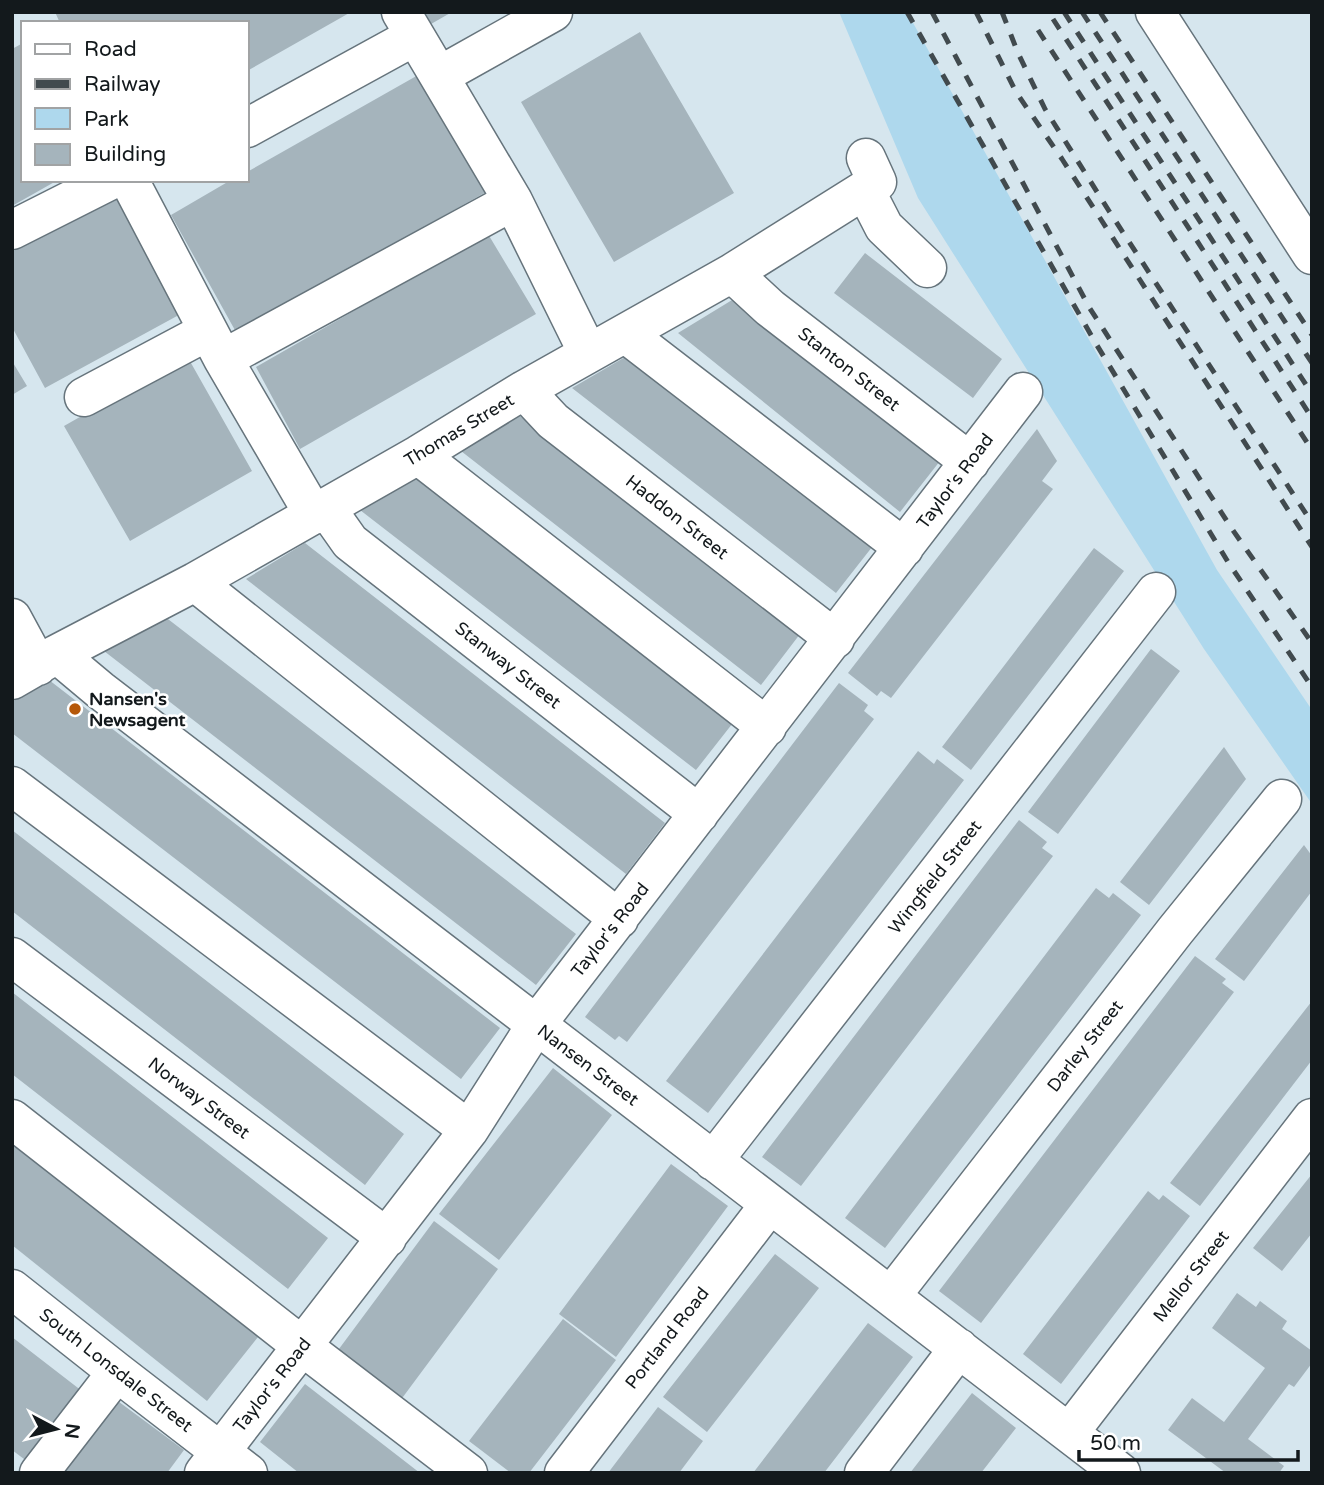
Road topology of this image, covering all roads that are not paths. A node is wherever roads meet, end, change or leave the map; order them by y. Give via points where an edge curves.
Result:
1 (553, 12) edge
2 (1155, 12) edge
3 (408, 24) edge
4 (439, 76) junction
5 (248, 127) edge
6 (131, 182) edge
7 (513, 201) junction
8 (12, 230) edge
9 (1312, 255) edge
10 (928, 268) dead end
11 (732, 273) junction
12 (626, 334) junction
13 (216, 345) junction
14 (588, 353) junction
15 (524, 390) junction
16 (1023, 392) dead end
17 (84, 397) dead end
18 (418, 455) junction
19 (970, 462) junction
20 (320, 511) junction
21 (904, 548) junction
22 (195, 582) junction
23 (1156, 592) dead end
24 (12, 618) edge
25 (835, 639) junction
26 (35, 667) edge
27 (767, 727) junction
28 (12, 786) edge
29 (1282, 799) dead end
30 (699, 814) junction
31 (620, 919) junction
32 (12, 957) edge
33 (536, 1025) junction
34 (1312, 1118) edge
35 (12, 1119) edge
36 (469, 1130) junction
37 (713, 1160) junction
38 (770, 1204) junction
39 (387, 1238) junction
40 (12, 1289) edge
41 (891, 1296) junction
42 (302, 1346) junction
43 (959, 1348) junction
44 (117, 1372) junction
45 (1069, 1433) junction
46 (12, 1462) edge
47 (224, 1466) edge
48 (26, 1473) edge
49 (39, 1473) edge
50 (468, 1473) edge
51 (564, 1473) edge
52 (864, 1473) edge
53 (1121, 1473) edge

1 - 4 street
2 - 9 street
3 - 4 street
3 - 5 street
4 - 7 street
6 - 8 street
6 - 13 street, Stanway Street
7 - 13 street
7 - 14 street
10 - 11 street, Thomas Street via 884,227 865,174
11 - 12 street, Thomas Street
11 - 19 street, Stanton Street via 770,308
12 - 14 street, Thomas Street
12 - 21 street
13 - 17 street
13 - 20 street, Stanway Street
14 - 15 street, Thomas Street
15 - 18 street, Thomas Street
15 - 25 street, Haddon Street via 553,421
16 - 19 street, Taylor's Road
18 - 20 street, Thomas Street
18 - 27 street
19 - 21 street, Taylor's Road
20 - 22 street, Thomas Street
20 - 30 street, Stanway Street via 350,542
21 - 25 street, Taylor's Road
22 - 26 street, Thomas Street
22 - 31 street
23 - 37 street, Wingfield Street
24 - 26 street
25 - 27 street, Taylor's Road
26 - 33 street, Nansen Street via 100,690
27 - 30 street, Taylor's Road
28 - 36 street
29 - 41 street, Darley Street
30 - 31 street, Taylor's Road
31 - 33 street, Taylor's Road
32 - 39 street, Norway Street
33 - 36 street, Taylor's Road
33 - 37 street, Nansen Street
34 - 45 street, Mellor Street
35 - 42 street
36 - 39 street, Taylor's Road
37 - 38 street, Nansen Street
38 - 41 street, Nansen Street
38 - 51 street, Portland Road
39 - 42 street, Taylor's Road
40 - 44 street, South Lonsdale Street
41 - 43 street, Nansen Street
42 - 47 street, Taylor's Road
42 - 50 street
43 - 45 street, Nansen Street
43 - 52 street
44 - 47 street, South Lonsdale Street
44 - 49 street
45 - 53 street, Nansen Street
46 - 48 street

